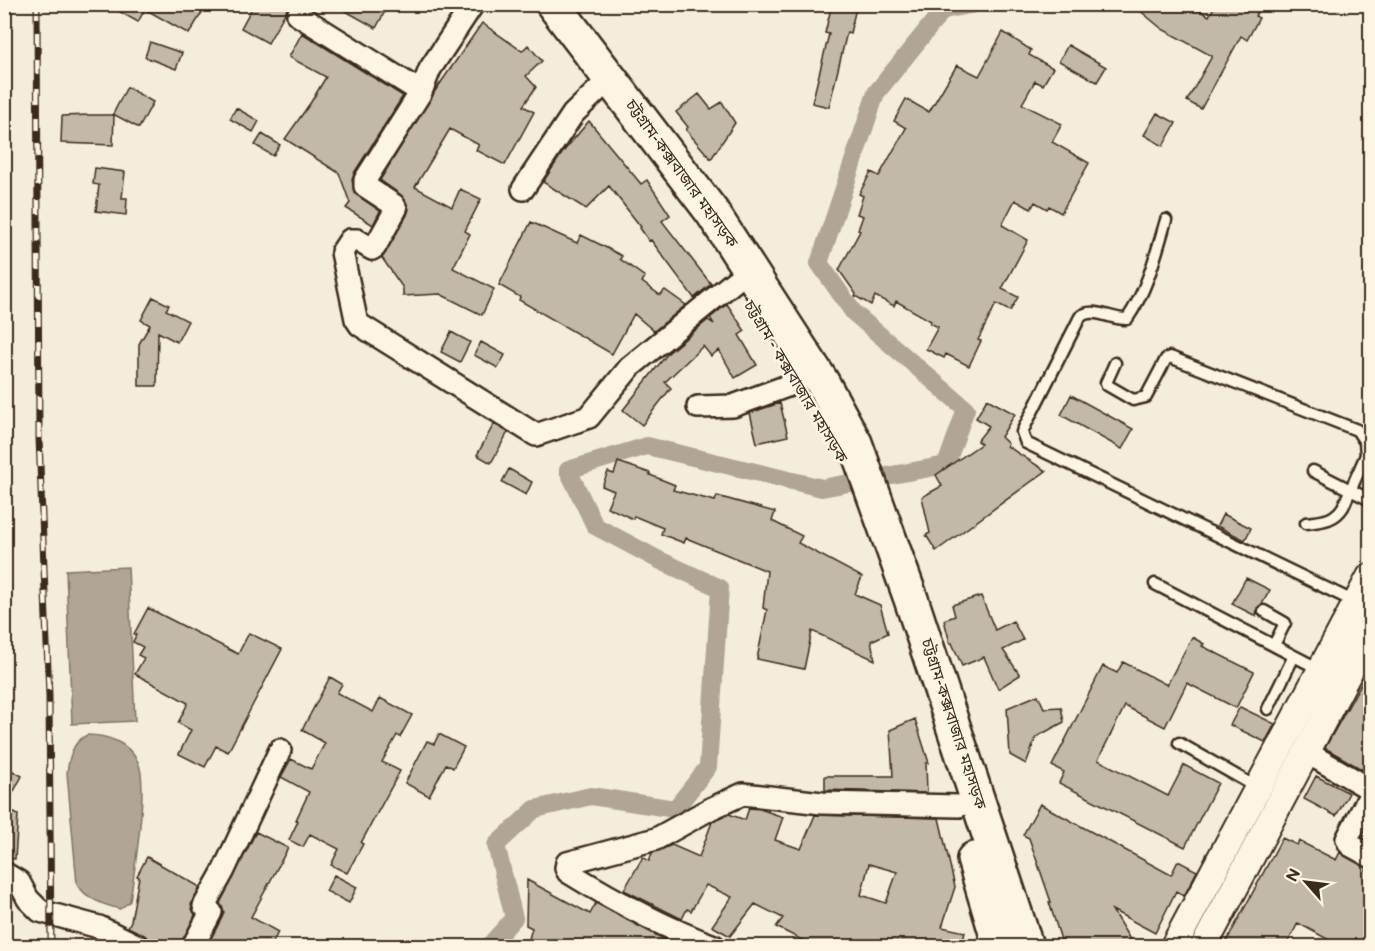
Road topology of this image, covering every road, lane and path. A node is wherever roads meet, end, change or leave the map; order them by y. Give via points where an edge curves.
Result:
1 (473, 4) edge
2 (537, 4) edge
3 (553, 4) edge
4 (298, 15) dead end
5 (600, 88) junction
6 (421, 92) junction
7 (522, 189) dead end
8 (1166, 220) dead end
9 (735, 281) junction
10 (1115, 363) dead end
11 (798, 382) junction
12 (698, 407) dead end
13 (848, 448) junction
14 (1313, 471) dead end
15 (1352, 490) junction
16 (1371, 500) edge
17 (869, 507) junction
18 (1306, 523) dead end
19 (1371, 578) edge
20 (1155, 584) dead end
21 (1357, 603) junction
22 (1264, 611) dead end
23 (1371, 632) edge
24 (1274, 645) junction
25 (1294, 656) junction
26 (1321, 670) junction
27 (1268, 709) dead end
28 (1179, 743) dead end
29 (280, 750) dead end
30 (1306, 752) junction
31 (1259, 788) junction
32 (1371, 789) edge
33 (1371, 795) edge
34 (959, 806) junction
35 (1371, 856) edge
36 (4, 873) edge
37 (138, 946) edge
38 (193, 946) edge
39 (714, 946) edge
40 (1000, 946) edge
41 (1026, 946) edge
42 (1174, 946) edge
43 (1204, 946) edge

1 - 6 street via 430,69
2 - 5 highway, চট্টগ্রাম - কক্সবাজার মহাসড়ক
3 - 13 highway, চট্টগ্রাম-কক্সবাজার মহাসড়ক via 712,212 822,382
4 - 6 street
5 - 7 street via 573,114
5 - 9 highway, চট্টগ্রাম - কক্সবাজার মহাসড়ক
6 - 9 street via 364,183 394,205 396,212 375,247 357,240 346,246 356,319 536,435 589,417 630,367
8 - 21 lane via 1134,310 1127,319 1092,312 1080,317 1022,432 1023,437 1026,442
9 - 11 highway, চট্টগ্রাম - কক্সবাজার মহাসড়ক
10 - 15 lane via 1107,386 1133,400 1146,397 1170,357 1351,426 1362,435 1366,447
11 - 12 street via 733,406
11 - 13 highway, চট্টগ্রাম - কক্সবাজার মহাসড়ক
13 - 17 highway
14 - 15 lane
15 - 16 lane
15 - 18 lane via 1335,517
17 - 34 highway via 890,590
17 - 41 highway, চট্টগ্রাম-কক্সবাজার মহাসড়ক
19 - 21 street
20 - 24 lane
21 - 26 street
22 - 24 lane via 1285,623
23 - 30 street
24 - 25 lane
25 - 26 lane
25 - 27 lane
26 - 31 street
28 - 31 lane
29 - 38 street via 204,906 211,912
30 - 32 street
30 - 43 street
31 - 42 street
33 - 35 street via 1347,839 1350,845
34 - 39 street via 822,803 743,794 656,839 567,863 568,872 623,906
34 - 40 highway
36 - 37 street via 19,882 40,911 99,927

